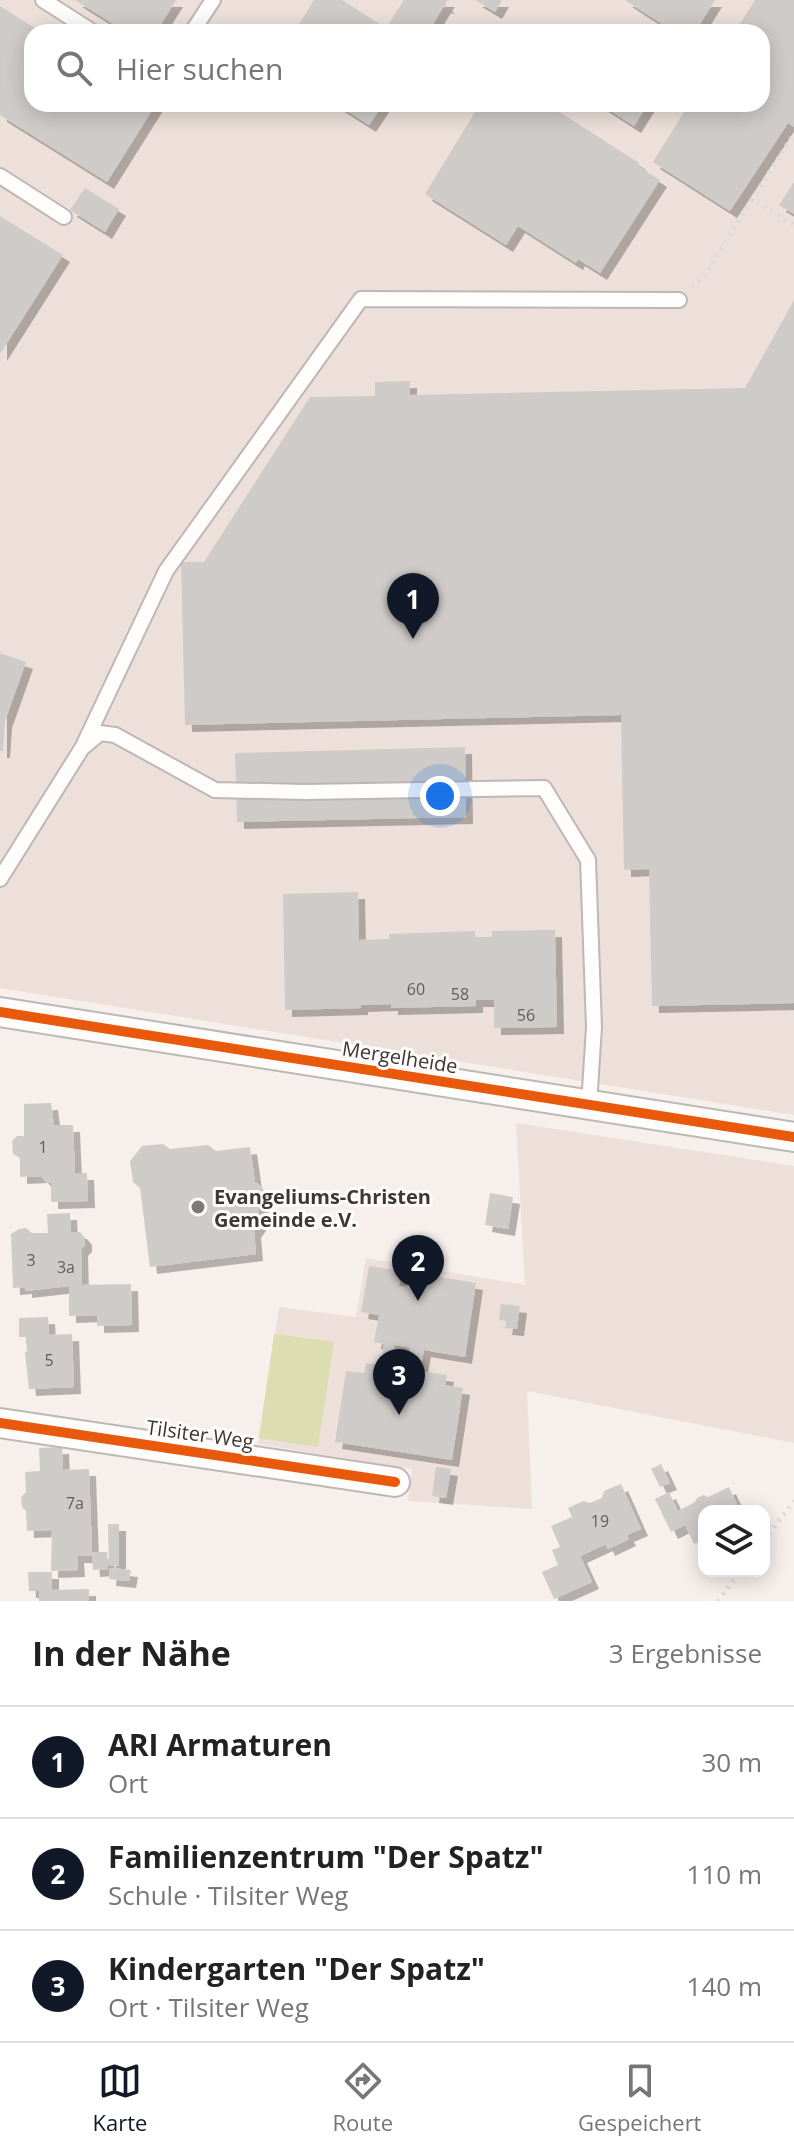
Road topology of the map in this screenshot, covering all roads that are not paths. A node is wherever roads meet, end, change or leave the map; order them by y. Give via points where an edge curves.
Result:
1 (43, 0) edge
2 (213, 0) edge
3 (80, 24) edge
4 (197, 24) edge
5 (0, 176) edge
6 (64, 217) dead end
7 (679, 300) road end
8 (82, 748) junction
9 (0, 879) edge
10 (0, 1012) edge
11 (589, 1105) junction
12 (794, 1137) edge
13 (0, 1423) edge
14 (395, 1482) dead end

1 - 3 lane
2 - 4 lane
5 - 6 lane
7 - 8 lane via 361,299 166,571
8 - 9 lane
8 - 11 lane via 100,733 115,735 215,790 544,788 588,860 594,1027
10 - 11 street, Mergelheide
11 - 12 street, Mergelheide
13 - 14 street, Tilsiter Weg

